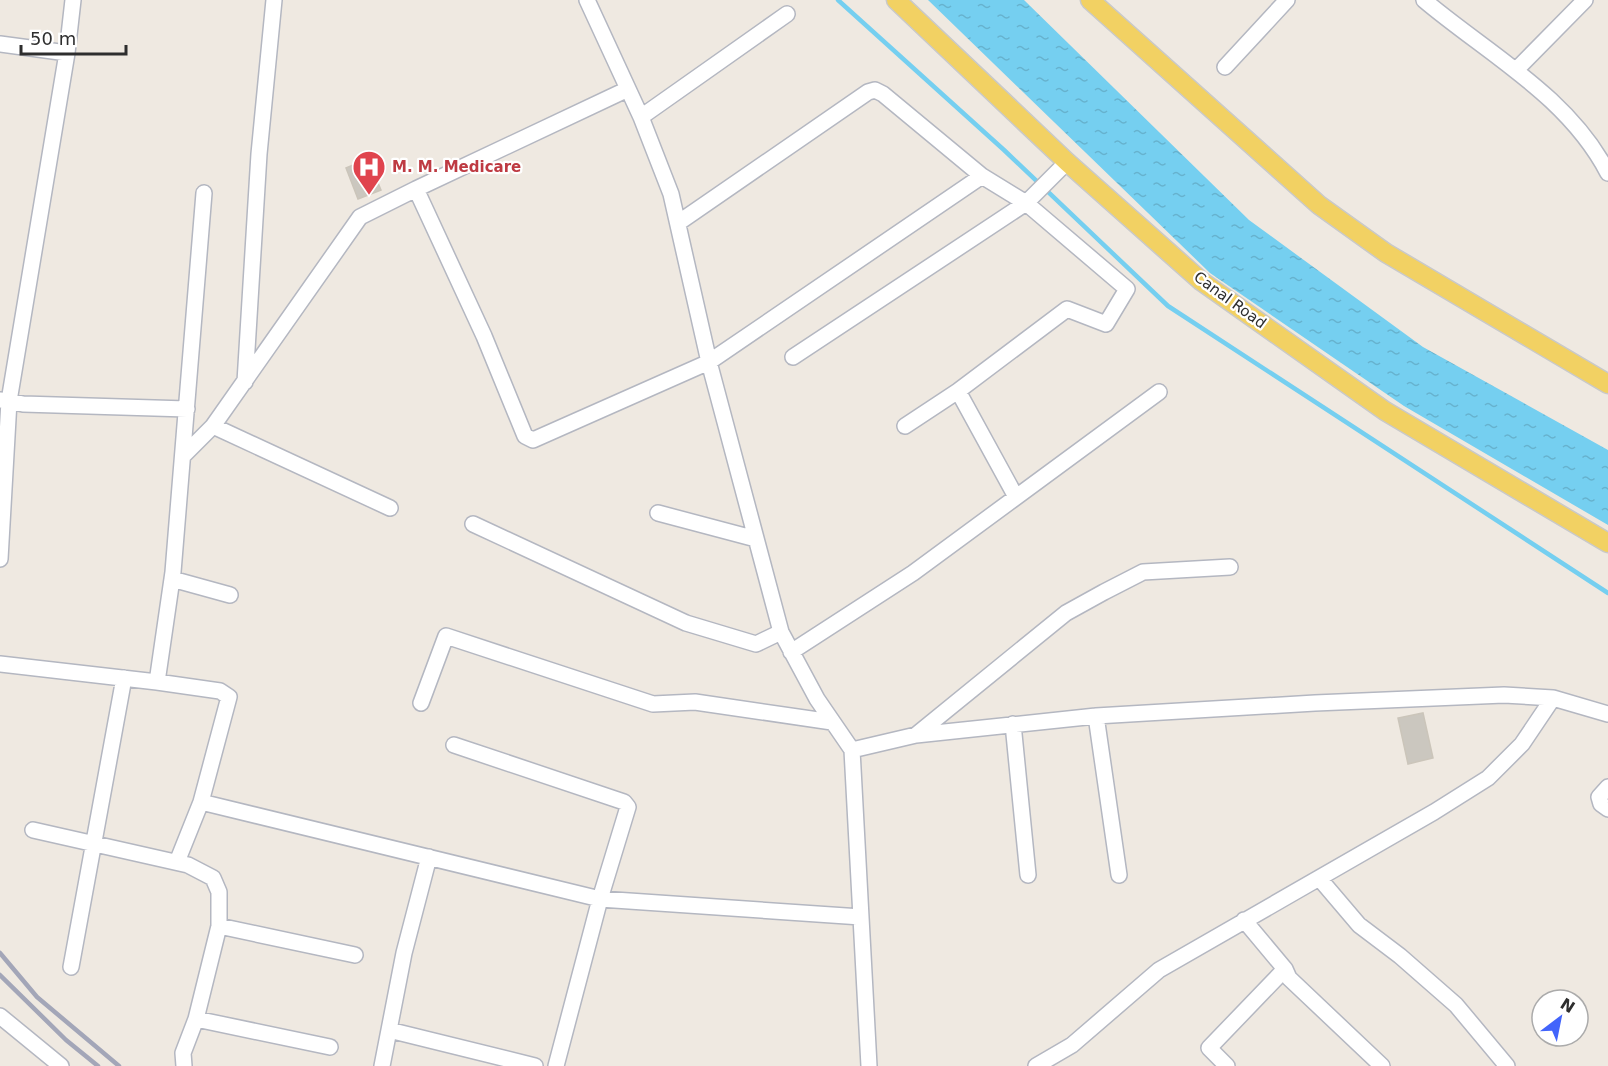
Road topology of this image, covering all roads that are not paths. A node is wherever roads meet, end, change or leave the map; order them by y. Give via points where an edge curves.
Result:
1 (73, 0) edge
2 (274, 0) edge
3 (587, 0) edge
4 (896, 0) edge
5 (1090, 0) edge
6 (1287, 0) edge
7 (1424, 0) edge
8 (1585, 0) edge
9 (787, 14) dead end
10 (0, 44) edge
11 (67, 53) junction
12 (1225, 67) dead end
13 (1517, 69) junction
14 (628, 89) junction
15 (641, 117) junction
16 (1067, 162) junction
17 (1608, 173) edge
18 (982, 176) junction
19 (416, 189) junction
20 (204, 193) dead end
21 (1026, 203) junction
22 (678, 223) junction
23 (793, 357) dead end
24 (709, 362) junction
25 (245, 382) junction
26 (1608, 384) edge
27 (958, 391) junction
28 (1159, 392) dead end
29 (4, 400) edge
30 (187, 409) junction
31 (213, 426) junction
32 (905, 426) dead end
33 (183, 456) junction
34 (1016, 497) junction
35 (390, 508) dead end
36 (658, 513) dead end
37 (472, 524) dead end
38 (756, 539) junction
39 (1608, 543) edge
40 (0, 559) edge
41 (1230, 567) dead end
42 (172, 579) junction
43 (230, 595) dead end
44 (781, 632) junction
45 (791, 652) junction
46 (0, 664) edge
47 (124, 678) junction
48 (157, 682) junction
49 (1552, 698) junction
50 (421, 703) dead end
51 (1608, 714) edge
52 (1096, 716) junction
53 (832, 722) junction
54 (1013, 724) junction
55 (916, 735) junction
56 (454, 745) dead end
57 (852, 750) junction
58 (1608, 787) edge
59 (201, 802) junction
60 (1608, 809) edge
61 (33, 830) dead end
62 (94, 844) junction
63 (429, 857) junction
64 (177, 862) junction
65 (1029, 875) dead end
66 (1119, 875) dead end
67 (1319, 878) junction
68 (600, 899) junction
69 (861, 917) junction
70 (1244, 920) junction
71 (219, 926) junction
72 (355, 955) dead end
73 (70, 967) dead end
74 (1285, 969) junction
75 (0, 1016) edge
76 (196, 1019) junction
77 (389, 1030) junction
78 (330, 1047) dead end
79 (61, 1066) edge
80 (184, 1066) edge
81 (382, 1066) edge
82 (535, 1066) edge
83 (556, 1066) edge
84 (869, 1066) edge
85 (1036, 1066) edge
86 (1227, 1066) edge
87 (1382, 1066) edge
88 (1507, 1066) edge

1 - 11 street
2 - 25 street via 259,154
3 - 14 street
4 - 16 main road, Canal Road
5 - 26 main road via 1318,205 1386,253
6 - 12 street
7 - 13 street via 1468,37
8 - 13 street
9 - 15 street
10 - 11 street
11 - 29 street
13 - 17 street via 1557,104
14 - 15 street
14 - 19 street
15 - 22 street
16 - 21 street
16 - 39 main road, Canal Road via 1220,295 1385,411
18 - 21 street
18 - 22 street via 875,90
18 - 24 street
19 - 24 street via 528,440
19 - 25 street via 360,217
20 - 30 street
21 - 23 street
21 - 27 street via 1127,289 1106,324 1067,309
22 - 24 street
24 - 38 street
25 - 31 street
27 - 32 street
27 - 34 street
28 - 34 street
29 - 30 street via 23,404
29 - 40 street
30 - 33 street
31 - 33 street
31 - 35 street
33 - 42 street
34 - 45 street via 913,573
36 - 38 street
37 - 44 street via 686,623 756,644
38 - 44 street
41 - 55 street via 1143,572 1104,592 1066,613
42 - 43 street
42 - 48 street
44 - 45 street
45 - 53 street
46 - 47 street
47 - 48 street
47 - 62 street
48 - 59 street via 220,691 229,697
49 - 51 street
49 - 52 street via 1504,695
49 - 67 street via 1521,744 1488,778
50 - 53 street via 443,639 451,636 653,704 695,702
52 - 54 street
52 - 66 street
53 - 57 street
54 - 55 street
54 - 65 street
55 - 57 street
56 - 68 street via 624,802 628,807
57 - 69 street
58 - 60 street via 1599,797
59 - 63 street
59 - 64 street
61 - 62 street
62 - 64 street
62 - 73 street
63 - 68 street
63 - 77 street
64 - 71 street via 213,878 219,892
67 - 70 street
67 - 88 street via 1359,925 1456,1005
68 - 69 street
68 - 83 street
69 - 84 street
70 - 74 street
70 - 85 street via 1159,970 1072,1045
71 - 72 street
71 - 76 street
74 - 86 street via 1209,1048
74 - 87 street via 1289,978
75 - 79 street
76 - 78 street
76 - 80 street via 183,1053
77 - 81 street
77 - 82 street

